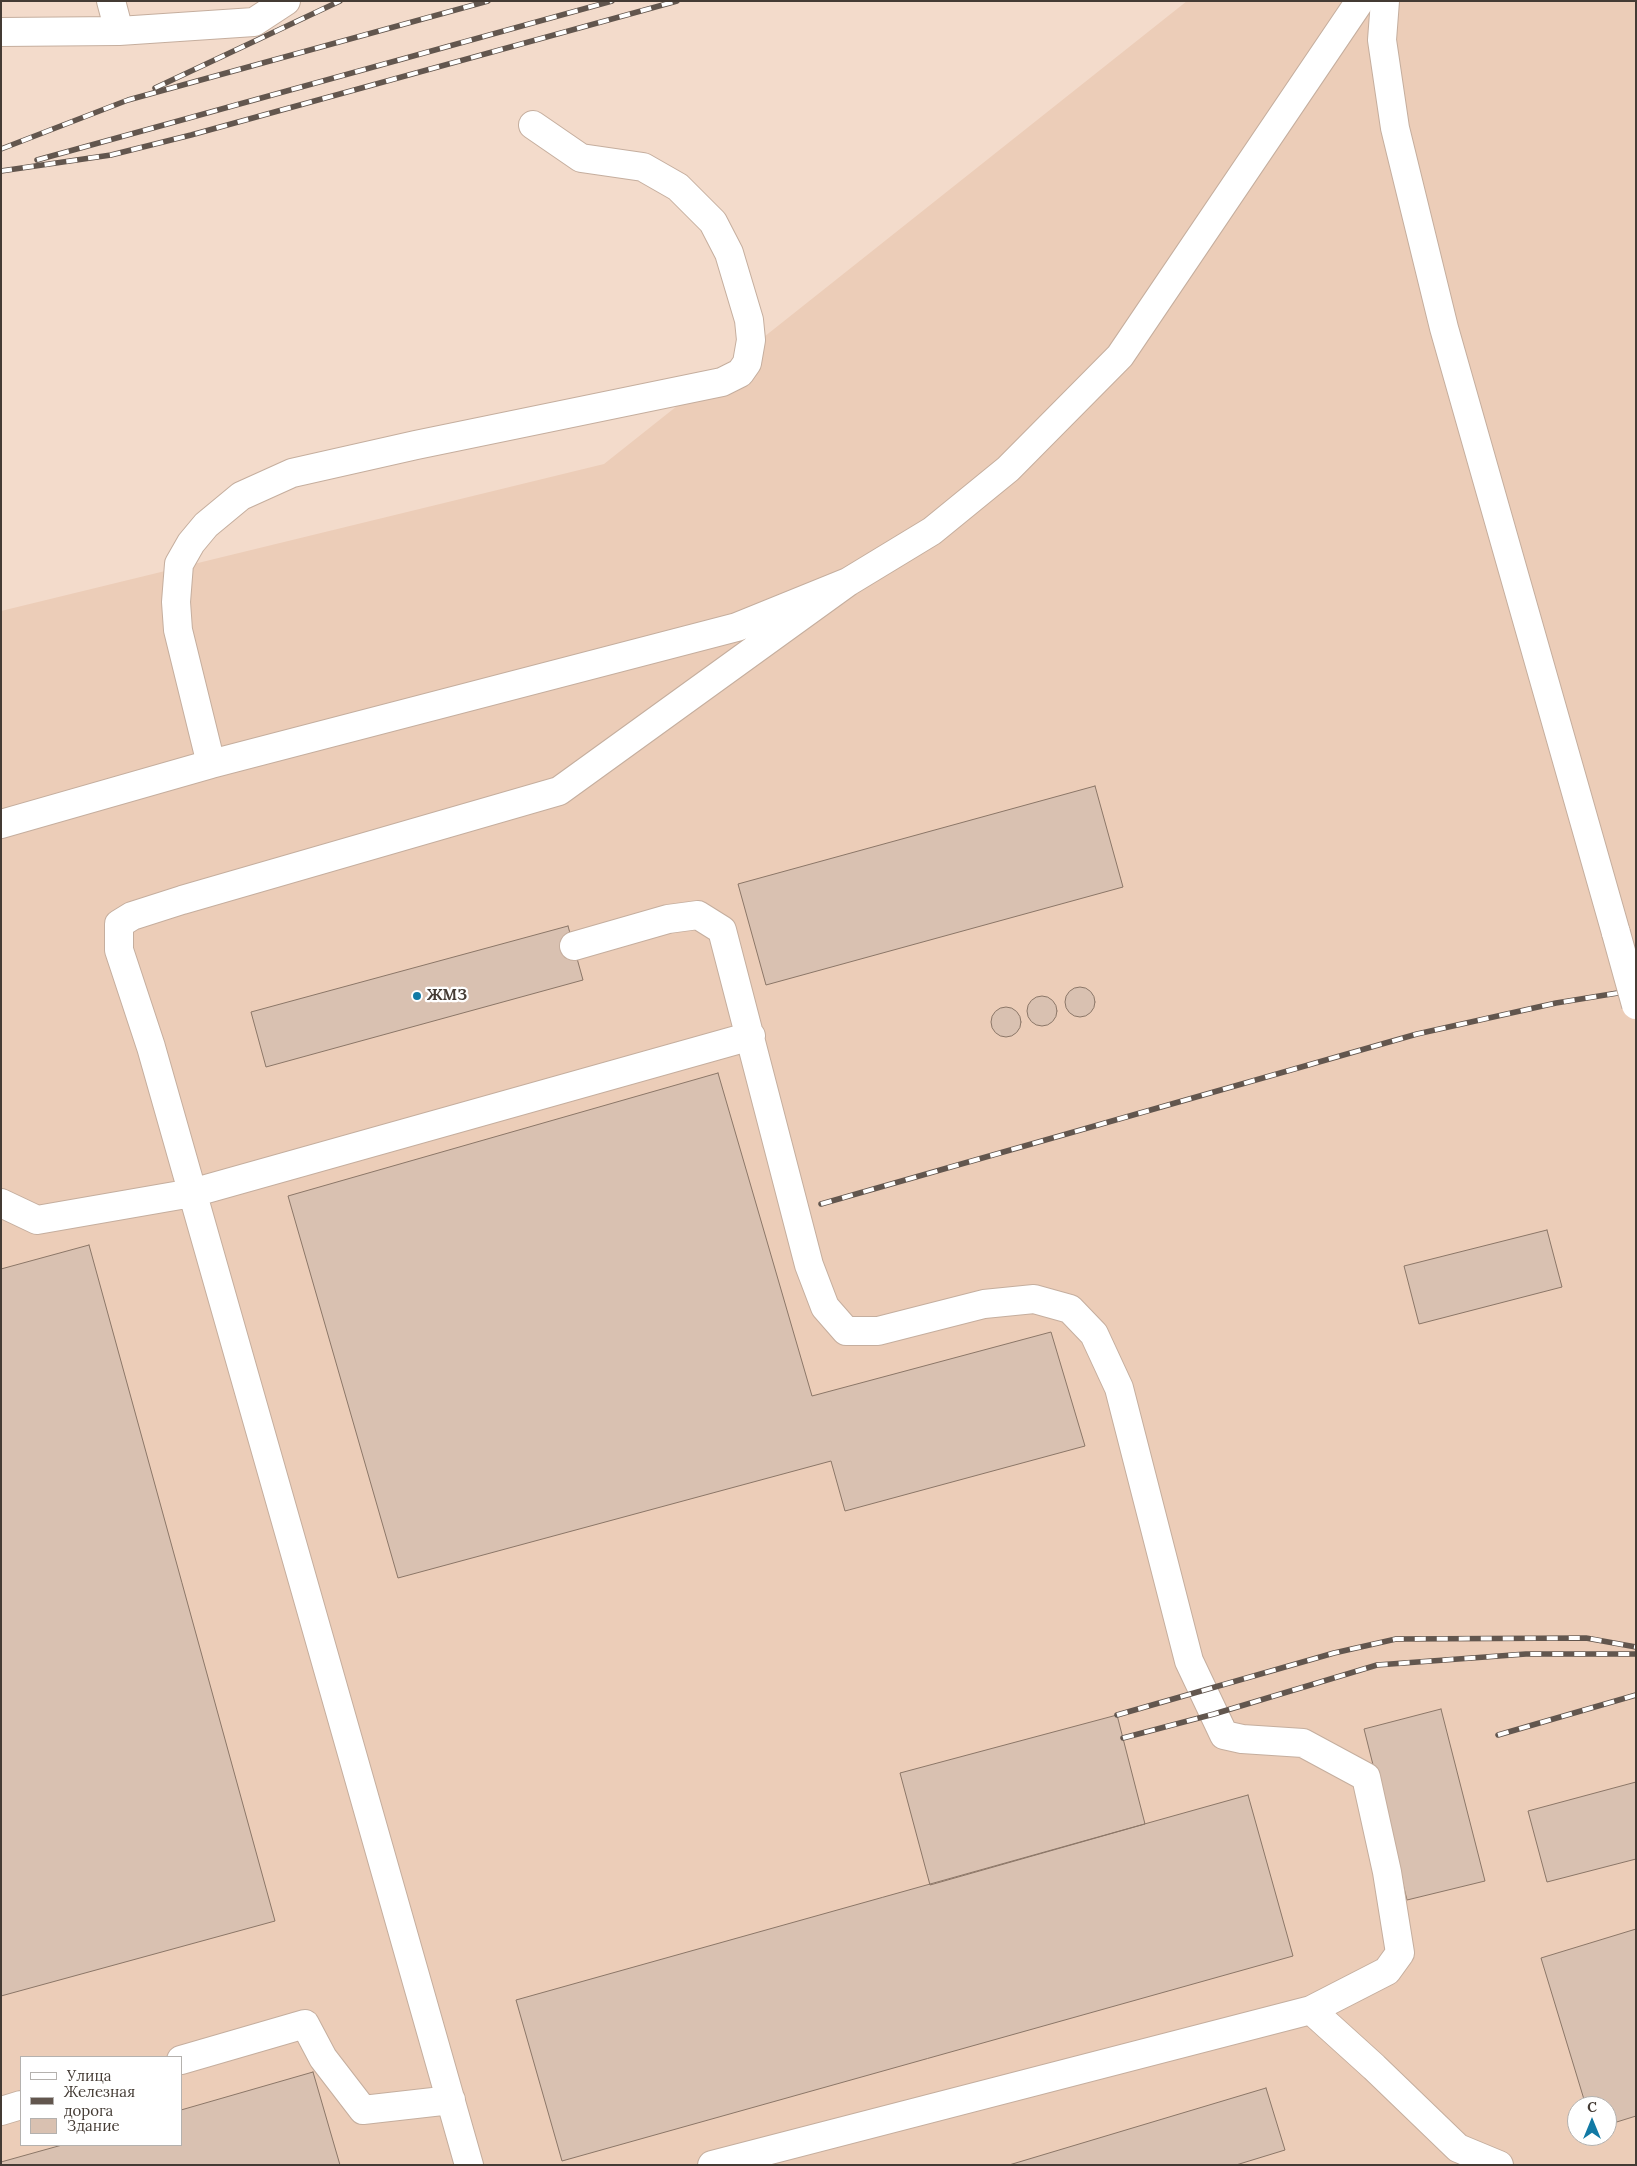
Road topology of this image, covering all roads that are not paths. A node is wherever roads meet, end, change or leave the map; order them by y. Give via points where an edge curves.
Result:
1 (111, 1) edge
2 (286, 1) edge
3 (1360, 1) edge
4 (1386, 1) edge
5 (119, 31) junction
6 (1, 32) edge
7 (534, 125) dead end
8 (848, 582) junction
9 (211, 764) junction
10 (1, 824) edge
11 (574, 946) dead end
12 (1636, 1004) edge
13 (751, 1036) junction
14 (192, 1193) junction
15 (1, 1203) edge
16 (1310, 2010) junction
17 (182, 2060) edge
18 (451, 2100) junction
19 (20, 2106) edge
20 (1, 2111) edge
21 (469, 2165) edge
22 (712, 2165) edge
23 (1499, 2165) edge

1 - 5 street
2 - 5 street via 254,22
3 - 8 street via 1120,356 1008,469 932,531
4 - 12 street, bridge via 1382,40 1395,128 1441,318
5 - 6 street
7 - 9 street via 581,158 643,167 678,187 713,222 729,253 750,320 747,363 740,373 722,382 292,474 241,496 206,526 179,564 178,630
8 - 9 street via 737,627
8 - 14 street via 559,791 182,900 132,916 118,924 118,950 151,1047
9 - 10 street
11 - 13 street via 668,919 698,915 722,930
13 - 14 street
13 - 16 street via 809,1265 825,1307 846,1331 878,1331 984,1304 1034,1299 1070,1308 1094,1334 1119,1388 1189,1661 1224,1735 1303,1743 1366,1777 1387,1872 1400,1953 1387,1971
14 - 15 street via 38,1220
14 - 18 street
16 - 22 street
16 - 23 street via 1458,2148
17 - 18 street via 305,2024 323,2058 362,2110
18 - 21 street
19 - 20 street

